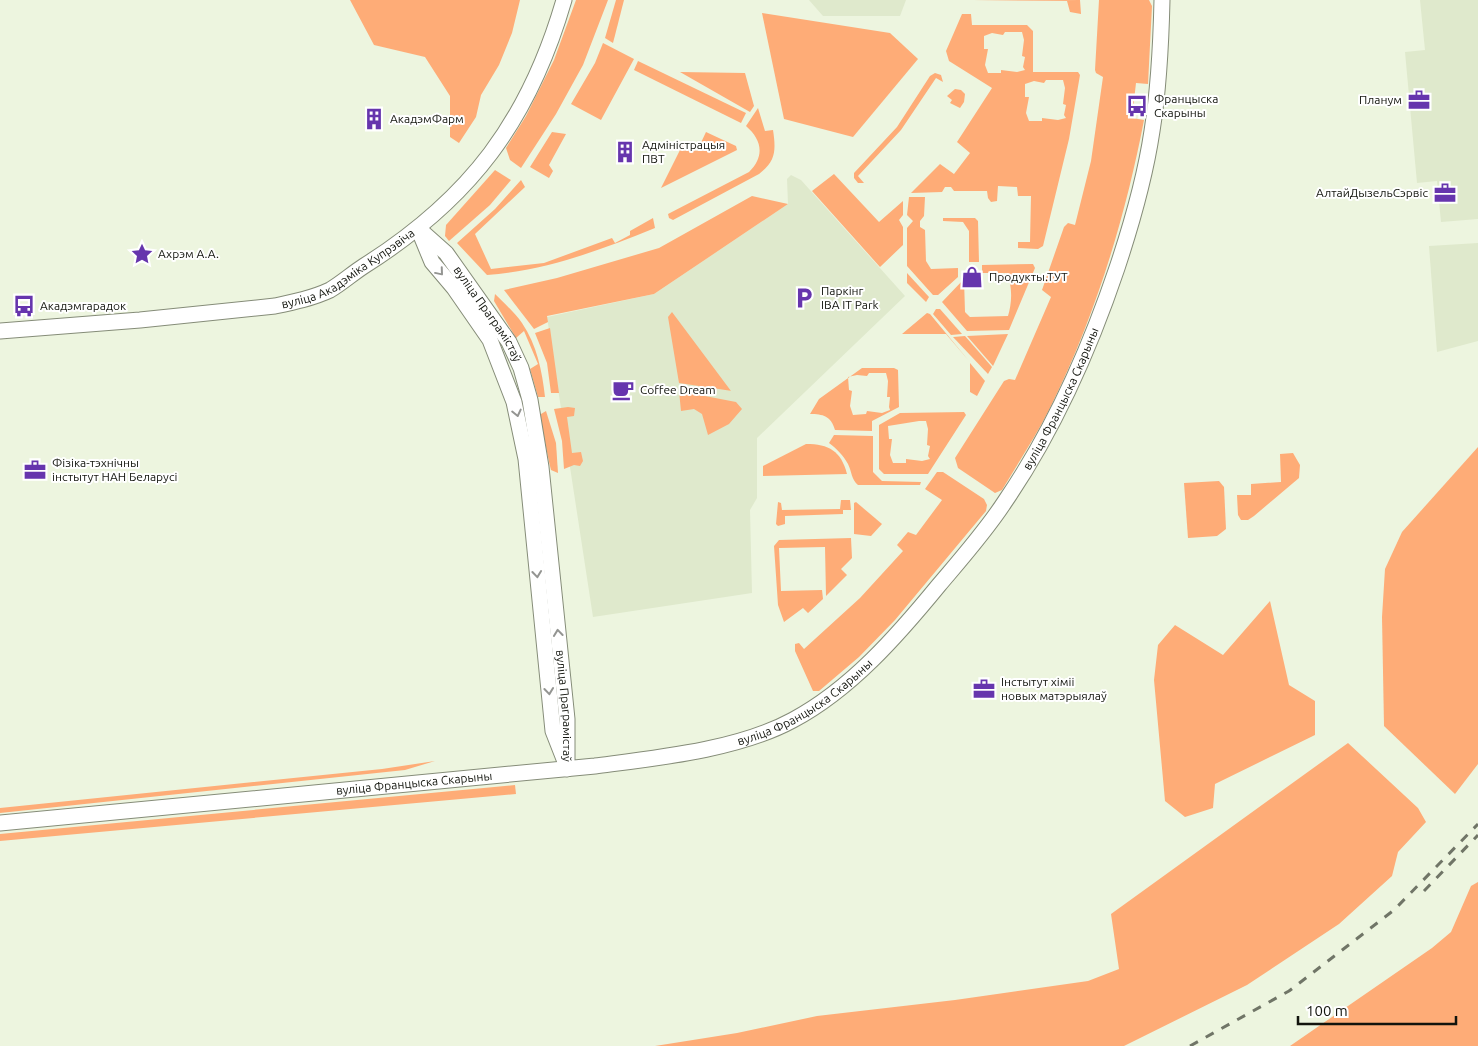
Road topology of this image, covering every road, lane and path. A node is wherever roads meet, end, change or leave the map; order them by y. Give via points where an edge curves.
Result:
1 (564, 0) edge
2 (1162, 0) edge
3 (419, 229) junction
4 (0, 331) edge
5 (567, 769) junction
6 (0, 823) edge

1 - 3 main road, вуліца Акадэміка Купрэвіча via 534,82 500,143 476,174
2 - 5 main road, вуліца Францыска Скарыны via 1160,62 1152,133 1132,223 1078,372 1056,417 1003,505 886,646 811,709 748,738 668,756
3 - 4 main road, вуліца Акадэміка Купрэвіча via 331,289 298,302 228,312
3 - 5 main road, вуліца Праграмістаў via 432,262 490,340 514,402 526,459 553,732
5 - 6 main road, вуліца Францыска Скарыны

